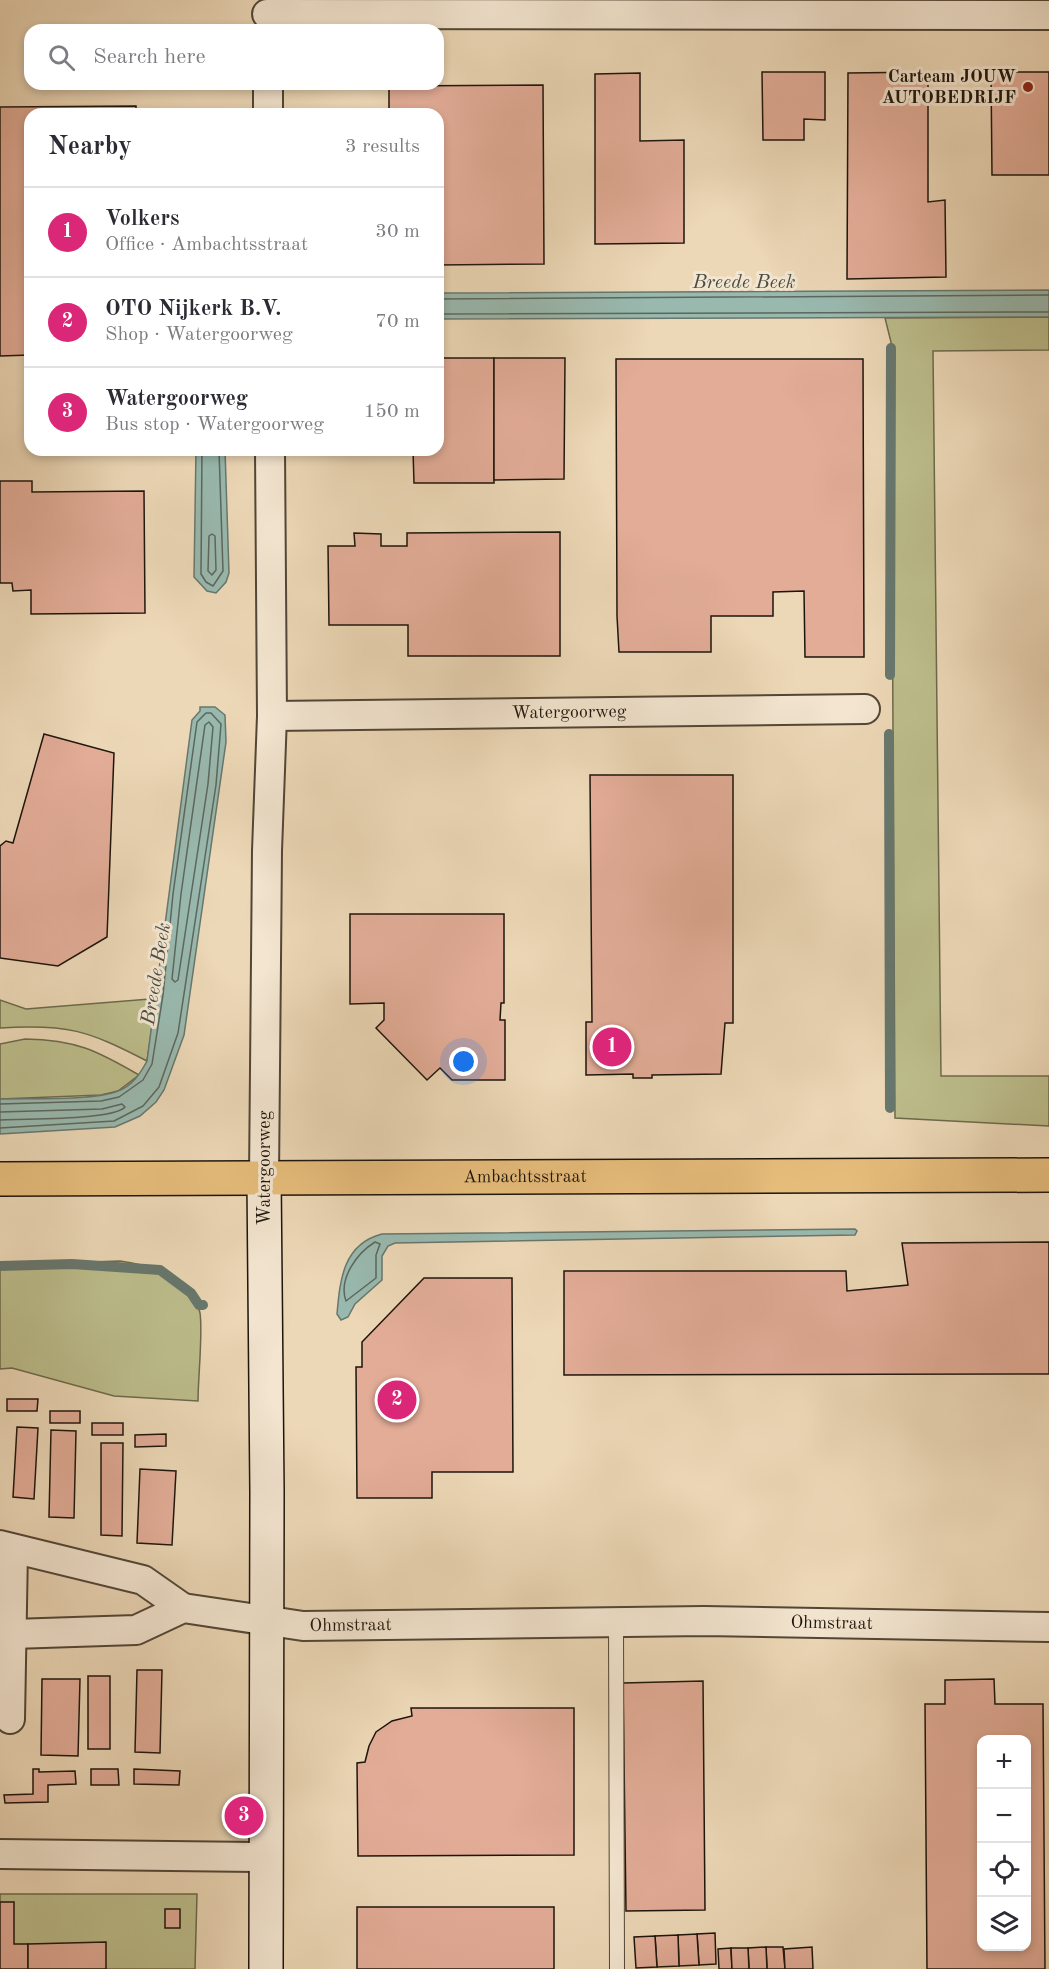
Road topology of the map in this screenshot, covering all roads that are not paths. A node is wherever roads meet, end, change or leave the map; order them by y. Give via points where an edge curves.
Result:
1 (267, 15) edge
2 (1049, 15) edge
3 (268, 90) edge
4 (268, 108) edge
5 (270, 456) edge
6 (865, 709) dead end
7 (272, 716) junction
8 (1049, 1175) edge
9 (264, 1178) junction
10 (0, 1179) edge
11 (7, 1548) edge
12 (183, 1608) junction
13 (267, 1620) junction
14 (616, 1622) junction
15 (1049, 1627) edge
16 (12, 1634) junction
17 (10, 1719) dead end
18 (0, 1854) edge
19 (264, 1857) junction
20 (266, 1969) edge
21 (617, 1969) edge

1 - 2 street
3 - 4 street
5 - 7 street, Watergoorweg
6 - 7 street, Watergoorweg
7 - 9 street, Watergoorweg
8 - 9 main road, Ambachtsstraat
9 - 10 main road, Ambachtsstraat
9 - 13 street, Watergoorweg
11 - 12 street via 143,1580
11 - 16 street
12 - 13 street
12 - 16 street via 136,1630
13 - 14 street, Ohmstraat via 303,1626
13 - 19 street, Watergoorweg
14 - 15 street, Ohmstraat
14 - 21 lane
16 - 17 street
18 - 19 street
19 - 20 street, Watergoorweg

